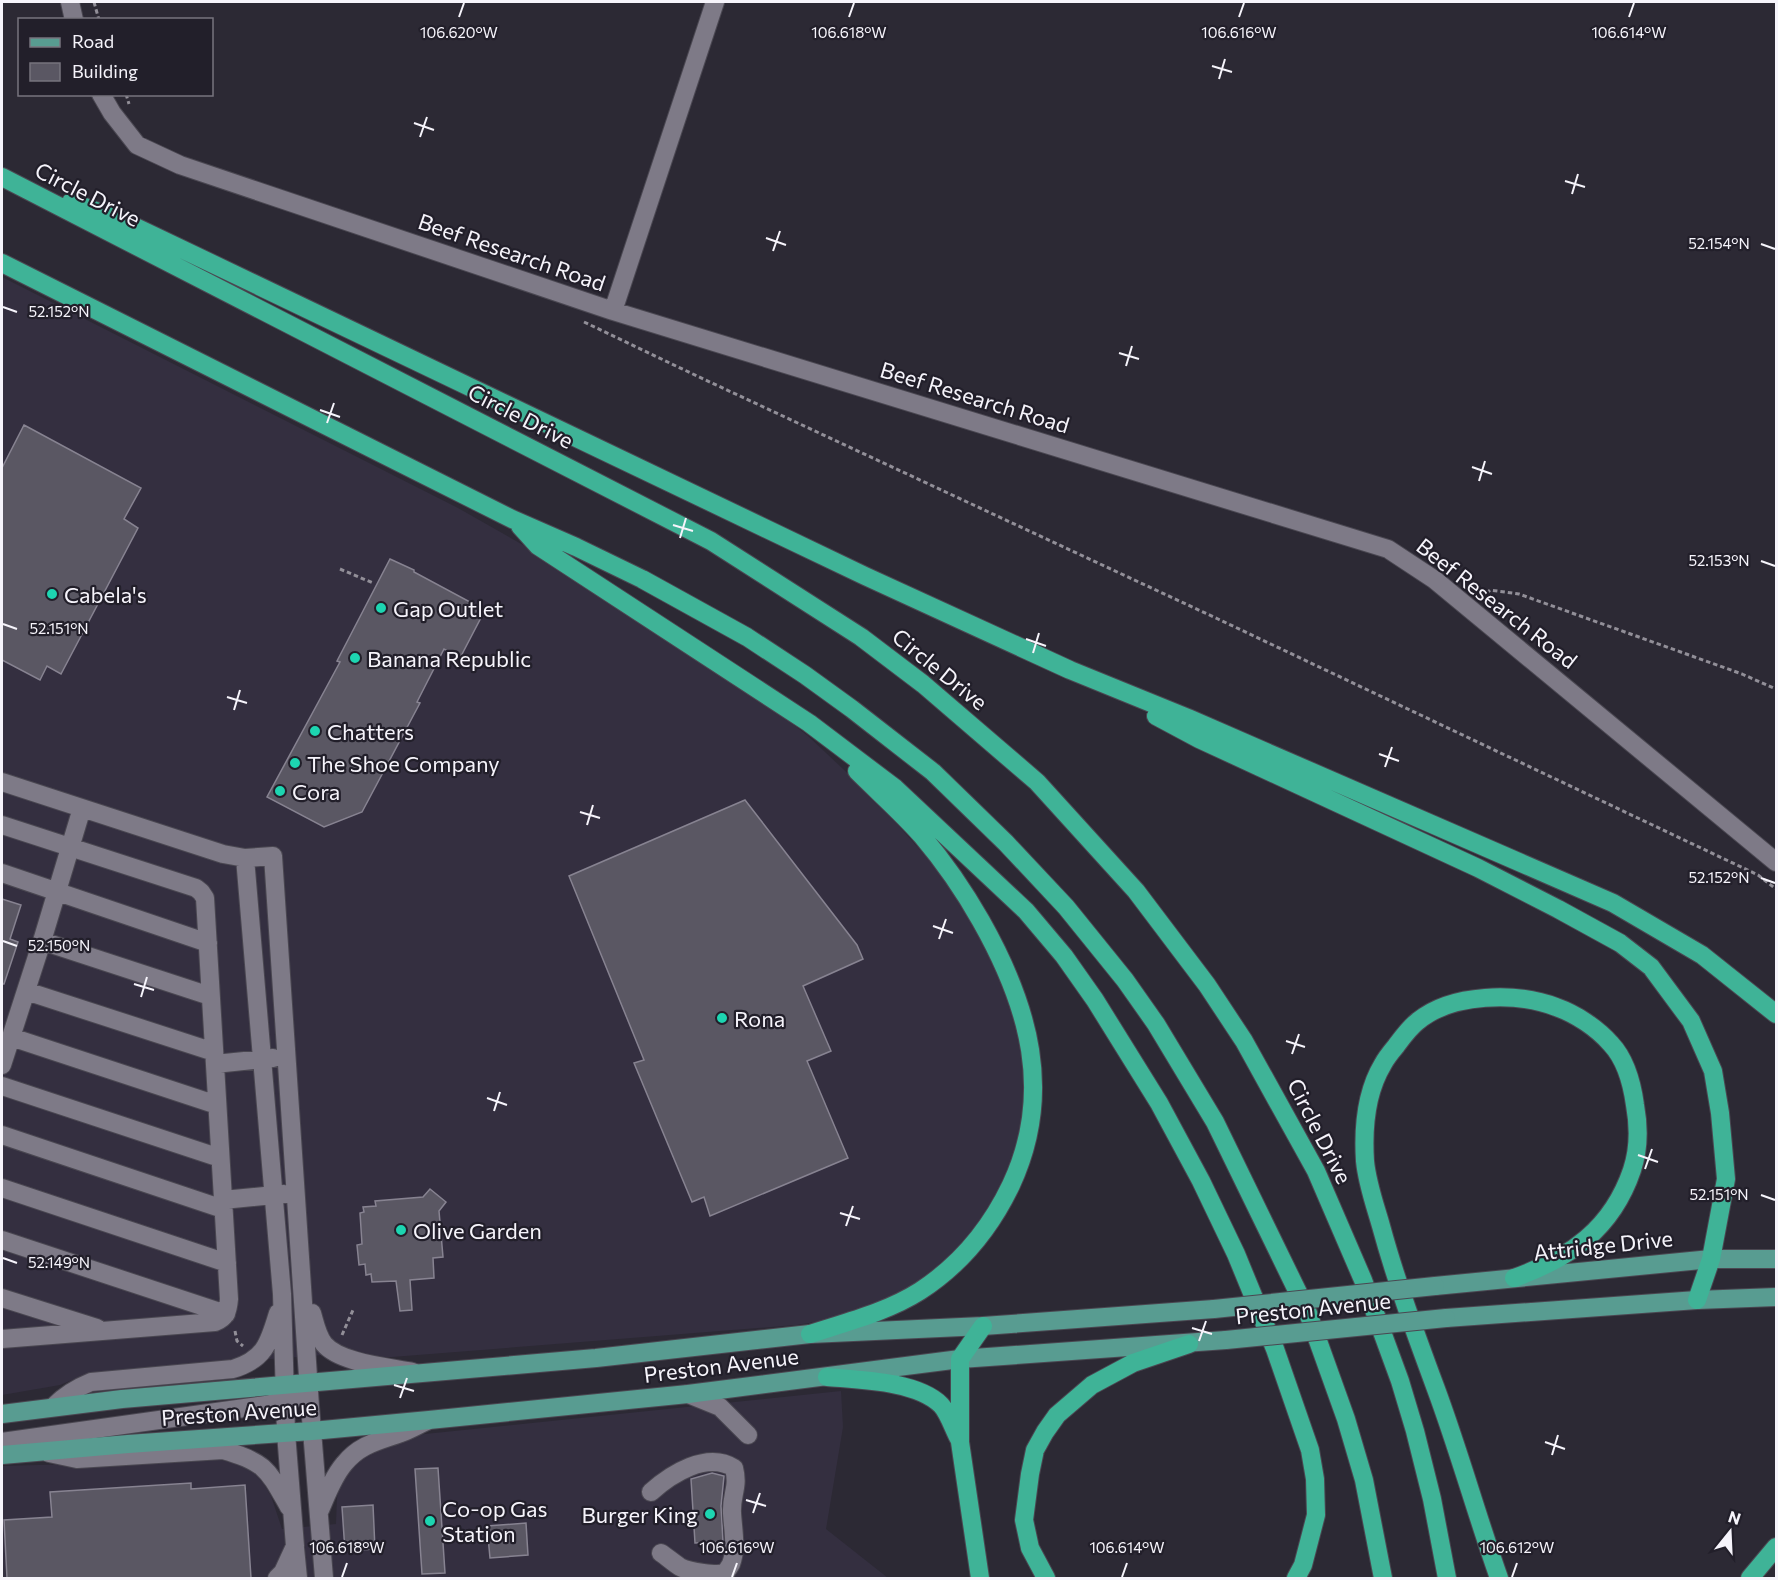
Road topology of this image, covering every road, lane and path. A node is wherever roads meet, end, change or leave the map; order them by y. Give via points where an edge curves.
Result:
1 (70, 2) edge
2 (93, 2) edge
3 (715, 2) edge
4 (74, 18) edge
5 (98, 18) edge
6 (102, 96) edge
7 (2, 177) edge
8 (2, 263) edge
9 (613, 311) junction
10 (623, 341) dead end
11 (512, 519) junction
12 (340, 569) dead end
13 (373, 583) dead end
14 (1469, 609) junction
15 (1070, 670) junction
16 (1776, 689) edge
17 (809, 723) junction
18 (2, 782) edge
19 (82, 808) junction
20 (2, 825) edge
21 (70, 847) junction
22 (245, 858) junction
23 (1776, 862) edge
24 (2, 873) edge
25 (1776, 889) edge
26 (57, 891) junction
27 (42, 941) junction
28 (208, 943) junction
29 (26, 991) junction
30 (210, 996) junction
31 (1776, 1014) edge
32 (11, 1037) junction
33 (287, 1057) junction
34 (214, 1058) junction
35 (262, 1060) junction
36 (2, 1065) edge
37 (2, 1086) edge
38 (217, 1105) junction
39 (2, 1135) edge
40 (220, 1158) junction
41 (2, 1188) edge
42 (295, 1192) junction
43 (273, 1195) junction
44 (223, 1204) junction
45 (2, 1240) edge
46 (1711, 1259) junction
47 (1776, 1259) edge
48 (227, 1263) junction
49 (1514, 1278) junction
50 (1435, 1286) joint
51 (282, 1294) junction
52 (1776, 1297) edge
53 (2, 1298) edge
54 (304, 1298) junction
55 (1696, 1300) junction
56 (353, 1310) dead end
57 (226, 1314) junction
58 (983, 1326) junction
59 (105, 1331) junction
60 (810, 1334) junction
61 (2, 1339) edge
62 (340, 1339) dead end
63 (1189, 1344) junction
64 (244, 1347) dead end
65 (960, 1359) junction
66 (421, 1373) junction
67 (827, 1377) junction
68 (309, 1383) junction
69 (285, 1393) junction
70 (688, 1394) junction
71 (54, 1406) junction
72 (2, 1414) edge
73 (429, 1420) junction
74 (312, 1431) junction
75 (286, 1433) junction
76 (748, 1435) dead end
77 (2, 1442) edge
78 (960, 1442) junction
79 (40, 1451) junction
80 (2, 1455) edge
81 (651, 1492) dead end
82 (292, 1514) junction
83 (318, 1514) junction
84 (295, 1546) junction
85 (1776, 1547) edge
86 (661, 1553) dead end
87 (277, 1578) edge
88 (298, 1578) edge
89 (324, 1578) edge
90 (980, 1578) edge
91 (1046, 1578) edge
92 (1296, 1578) edge
93 (1383, 1578) edge
94 (1447, 1578) edge
95 (1499, 1578) edge
96 (1749, 1578) edge

1 - 4 street
2 - 5 path
3 - 9 street
6 - 9 street, Beef Research Road via 137,145 180,165
7 - 15 highway via 123,221 833,561
7 - 94 highway, Circle Drive via 711,541 861,637 923,684 1037,782 1136,891 1207,986 1244,1041 1316,1171 1400,1381 1432,1499
8 - 11 highway
9 - 14 street, Beef Research Road via 1388,549 1435,580
10 - 25 path via 1748,870
11 - 17 highway via 538,546
11 - 93 highway via 642,579 747,637 805,675 933,772 1066,907 1156,1024 1215,1122 1308,1313 1364,1480
12 - 13 path
14 - 16 path via 1490,590 1519,594
14 - 23 street, Beef Research Road
15 - 31 highway via 1613,903 1702,955
15 - 46 highway via 1199,739 1478,868 1620,943 1651,967 1691,1021 1713,1071 1726,1179
17 - 60 highway via 920,834 973,906 1004,963 1022,1009 1031,1049 1033,1089 1029,1129 1016,1174 988,1225 966,1254 919,1292 874,1313
17 - 92 highway via 895,788 1026,910 1095,1000 1159,1103 1236,1254 1310,1450 1316,1515
18 - 19 street
19 - 21 street
19 - 22 street
20 - 21 street
21 - 26 street
21 - 28 street via 196,888 205,898
22 - 33 street via 273,856
22 - 35 street
24 - 26 street
26 - 27 street
26 - 28 street
27 - 29 street
27 - 30 street
28 - 30 street
29 - 32 street
29 - 34 street
30 - 34 street
32 - 36 street
32 - 38 street
33 - 35 street
33 - 42 street
34 - 35 street
34 - 38 street
35 - 43 street
37 - 40 street
38 - 40 street
39 - 44 street
40 - 44 street
41 - 48 street
42 - 43 street
42 - 54 street
43 - 44 street
43 - 51 street
44 - 48 street
45 - 57 street
46 - 47 main road, Attridge Drive
46 - 49 main road, Attridge Drive
46 - 55 highway
48 - 57 street
49 - 50 main road, Attridge Drive
49 - 95 highway via 1542,1268 1580,1246 1614,1207 1627,1185 1638,1142 1633,1088 1611,1043 1576,1015 1530,1000 1461,1001 1418,1021 1383,1063 1367,1110 1365,1163 1395,1278 1451,1429
50 - 58 main road, Preston Avenue, bridge via 1214,1309
51 - 69 street
51 - 71 street via 267,1344 247,1365 91,1382
52 - 55 main road
53 - 59 street
54 - 66 street via 319,1334 331,1350 355,1361
54 - 68 street
55 - 63 main road, Preston Avenue, bridge via 1446,1318
56 - 62 path
57 - 59 street via 215,1322
57 - 64 path via 235,1328 237,1341
58 - 60 main road, Preston Avenue
58 - 65 highway
59 - 61 street
60 - 66 main road, Preston Avenue
63 - 65 main road, Preston Avenue
63 - 91 highway via 1134,1363 1092,1384 1057,1415 1045,1432 1035,1450 1024,1520 1030,1548
65 - 67 main road, Preston Avenue
65 - 78 highway
66 - 68 main road, Preston Avenue
67 - 70 main road, Preston Avenue
67 - 78 highway via 895,1384 922,1393 941,1406
68 - 69 main road, Preston Avenue
68 - 74 street
69 - 71 main road, Preston Avenue
69 - 75 street
69 - 77 street
70 - 73 main road, Preston Avenue
70 - 76 street via 720,1407
71 - 72 main road, Preston Avenue
73 - 74 main road, Preston Avenue
73 - 83 street via 355,1453 337,1474
74 - 75 main road, Preston Avenue
74 - 83 street
75 - 79 main road, Preston Avenue
75 - 82 street
78 - 90 highway
79 - 80 main road, Preston Avenue
79 - 82 street via 77,1459 223,1450 259,1464 272,1476
81 - 86 street via 677,1472 698,1464 725,1462 734,1468 737,1478 732,1497 735,1546 726,1572 681,1567
82 - 84 street
83 - 89 street
84 - 87 street
84 - 88 street
85 - 96 highway

